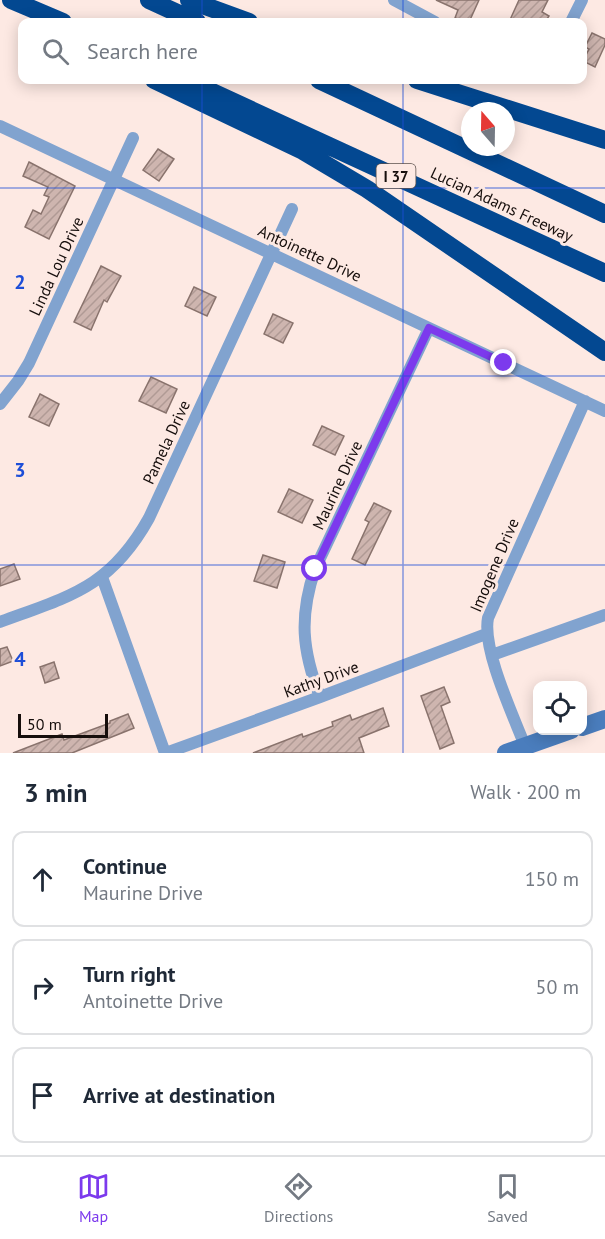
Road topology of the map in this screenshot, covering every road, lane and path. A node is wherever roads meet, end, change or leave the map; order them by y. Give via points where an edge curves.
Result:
1 (11, 0) edge
2 (149, 0) edge
3 (189, 0) edge
4 (394, 0) edge
5 (582, 0) edge
6 (52, 18) edge
7 (188, 18) edge
8 (238, 18) edge
9 (428, 18) edge
10 (573, 18) edge
11 (162, 84) edge
12 (195, 84) edge
13 (328, 84) edge
14 (430, 84) edge
15 (0, 126) edge
16 (133, 138) dead end
17 (605, 140) edge
18 (114, 180) junction
19 (292, 209) dead end
20 (605, 214) edge
21 (272, 254) junction
22 (605, 273) edge
23 (429, 328) junction
24 (605, 352) edge
25 (585, 401) junction
26 (0, 404) edge
27 (605, 411) edge
28 (102, 577) junction
29 (605, 615) edge
30 (0, 622) edge
31 (486, 634) junction
32 (492, 655) junction
33 (320, 698) junction
34 (605, 719) edge
35 (587, 725) edge
36 (557, 735) edge
37 (525, 746) junction
38 (166, 753) edge
39 (506, 753) edge

1 - 6 highway
2 - 7 highway
3 - 8 highway
4 - 9 street
5 - 10 street
11 - 24 highway via 303,151 349,178
12 - 22 highway, Lucian Adams Freeway / I 37
13 - 20 highway
14 - 17 highway
15 - 18 street, Antoinette Drive
16 - 18 street, Linda Lou Drive
18 - 21 street, Antoinette Drive
18 - 26 street, Linda Lou Drive via 28,363
19 - 21 street, Pamela Drive
21 - 23 street, Antoinette Drive
21 - 28 street, Pamela Drive via 149,518 129,550
23 - 25 street, Antoinette Drive
23 - 33 street, Maurine Drive via 315,569 307,595 307,657
25 - 27 street, Antoinette Drive
25 - 31 street, Imogene Drive via 488,618
28 - 30 street, Pamela Drive via 63,599
28 - 38 street
29 - 32 street
31 - 32 street, Imogene Drive
31 - 33 street, Kathy Drive
32 - 37 street, Imogene Drive
33 - 38 street, Kathy Drive
34 - 35 main road
36 - 37 main road
37 - 39 main road

